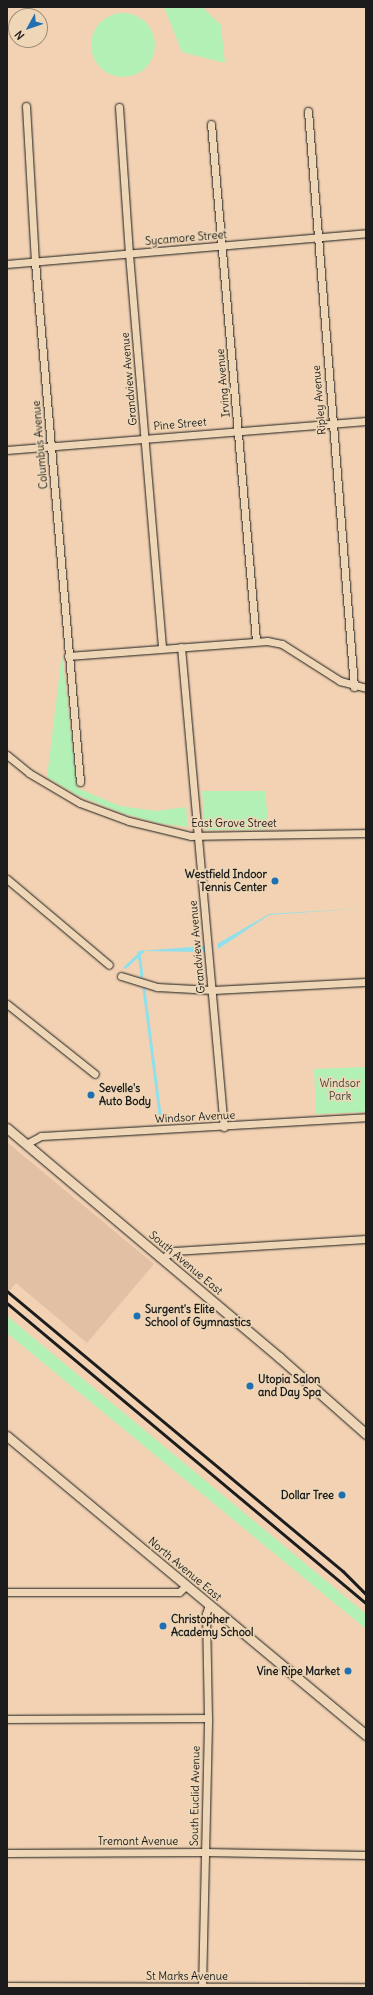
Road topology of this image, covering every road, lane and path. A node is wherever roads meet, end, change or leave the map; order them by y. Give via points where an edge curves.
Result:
1 (26, 106) dead end
2 (119, 107) dead end
3 (308, 111) dead end
4 (211, 124) dead end
5 (366, 233) edge
6 (316, 238) junction
7 (222, 247) junction
8 (129, 254) junction
9 (35, 262) junction
10 (7, 264) edge
11 (366, 421) edge
12 (332, 423) junction
13 (238, 431) junction
14 (145, 438) junction
15 (52, 446) junction
16 (7, 450) edge
17 (256, 640) junction
18 (181, 647) junction
19 (162, 648) junction
20 (68, 656) junction
21 (354, 687) junction
22 (366, 688) edge
23 (7, 755) edge
24 (80, 782) dead end
25 (366, 833) edge
26 (198, 836) junction
27 (7, 879) edge
28 (109, 965) dead end
29 (121, 976) dead end
30 (366, 982) edge
31 (212, 990) junction
32 (7, 1004) edge
33 (95, 1074) dead end
34 (366, 1118) edge
35 (224, 1127) junction
36 (7, 1128) edge
37 (26, 1144) junction
38 (366, 1239) edge
39 (162, 1258) junction
40 (366, 1434) edge
41 (7, 1436) edge
42 (186, 1586) junction
43 (7, 1592) edge
44 (209, 1604) junction
45 (208, 1718) junction
46 (7, 1720) edge
47 (366, 1735) edge
48 (205, 1852) junction
49 (7, 1853) edge
50 (366, 1855) edge
51 (7, 1986) edge
52 (202, 1987) edge
53 (366, 1988) edge

1 - 9 street, Columbus Avenue
2 - 8 street, Grandview Avenue
3 - 6 street, Ripley Avenue
4 - 7 street, Irving Avenue
5 - 6 street, Sycamore Street
6 - 7 street, Sycamore Street
6 - 12 street, Ripley Avenue
7 - 8 street, Sycamore Street
7 - 13 street, Irving Avenue
8 - 9 street, Sycamore Street
8 - 14 street, Grandview Avenue
9 - 10 street, Sycamore Street
9 - 15 street, Columbus Avenue
11 - 12 street, Pine Street
12 - 13 street, Pine Street
12 - 21 street, Ripley Avenue
13 - 14 street, Pine Street
13 - 17 street, Irving Avenue
14 - 15 street, Pine Street
14 - 19 street, Grandview Avenue
15 - 16 street, Pine Street
15 - 20 street, Columbus Avenue
17 - 18 street
17 - 21 street via 282,644
18 - 19 street
18 - 26 street, Grandview Avenue
19 - 20 street
20 - 24 street, Columbus Avenue
21 - 22 street
23 - 26 street, East Grove Street via 29,773 80,803 129,821
25 - 26 street, East Grove Street
26 - 31 street, Grandview Avenue
27 - 28 street
29 - 31 street via 158,987
30 - 31 street
31 - 35 street, Grandview Avenue
32 - 33 street
34 - 35 street, Windsor Avenue
35 - 37 street, Windsor Avenue via 41,1136
36 - 37 main road, South Avenue East
37 - 39 main road, South Avenue East
38 - 39 street via 174,1251
39 - 40 main road, South Avenue East
41 - 42 main road, North Avenue East
42 - 43 street via 179,1592
42 - 44 main road, North Avenue East
44 - 45 street, South Euclid Avenue via 206,1614
44 - 47 main road, North Avenue East
45 - 46 street
45 - 48 street, South Euclid Avenue
48 - 49 street, Tremont Avenue
48 - 50 street, Tremont Avenue
48 - 52 street, South Euclid Avenue
51 - 52 street, St Marks Avenue
52 - 53 street, St Marks Avenue

